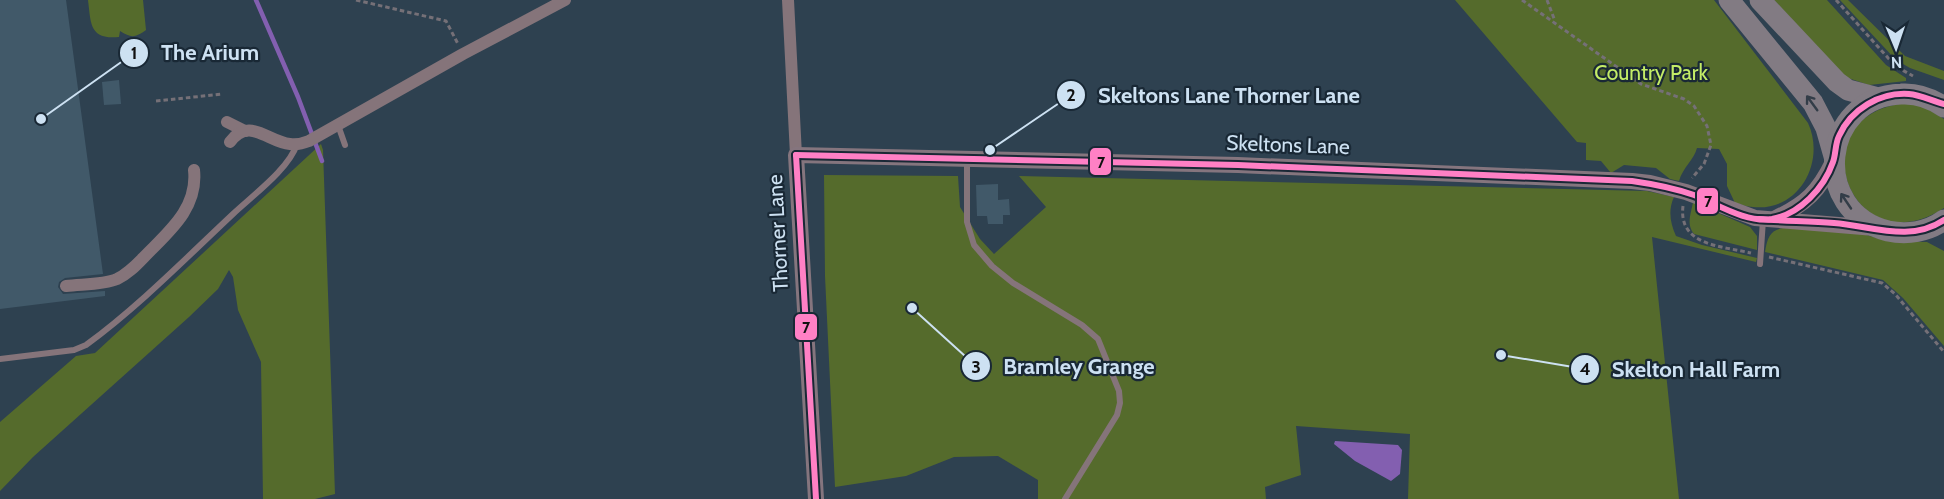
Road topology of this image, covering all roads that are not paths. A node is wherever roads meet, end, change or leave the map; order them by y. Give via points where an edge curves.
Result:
1 (565, 0) edge
2 (788, 0) edge
3 (1729, 0) edge
4 (1760, 0) edge
5 (1878, 98) junction
6 (1942, 104) edge
7 (227, 122) dead end
8 (338, 125) junction
9 (245, 131) junction
10 (309, 140) junction
11 (230, 142) dead end
12 (345, 145) dead end
13 (796, 155) junction
14 (967, 159) junction
15 (1834, 159) junction
16 (194, 170) dead end
17 (1768, 219) junction
18 (1877, 228) junction
19 (1938, 229) edge
20 (1760, 264) dead end
21 (66, 286) dead end
22 (0, 358) edge
23 (816, 499) edge
24 (1065, 499) edge

1 - 8 street
2 - 13 street, Thorner Lane
15 -> 3 highway via 1816,109
4 - 5 highway via 1837,82 1848,90
5 - 6 highway via 1910,94
5 - 15 highway via 1846,123
7 - 9 street
8 - 10 street
8 - 12 lane
9 - 10 street via 282,141
9 - 11 street
10 - 22 lane via 189,256 86,345 74,350
13 - 14 street, Skeltons Lane
13 - 23 street, Thorner Lane
14 - 17 street, Skeltons Lane via 1632,181 1686,192 1744,215
14 - 24 lane via 967,222 974,245 1013,283 1091,331 1103,348 1119,391 1117,415
15 - 17 street via 1807,201
18 -> 15 highway via 1850,208 1838,186
16 - 21 street via 195,183 184,214 129,272 115,280
17 - 18 street, Skeltons Lane
17 - 20 lane
18 - 19 highway via 1897,233

